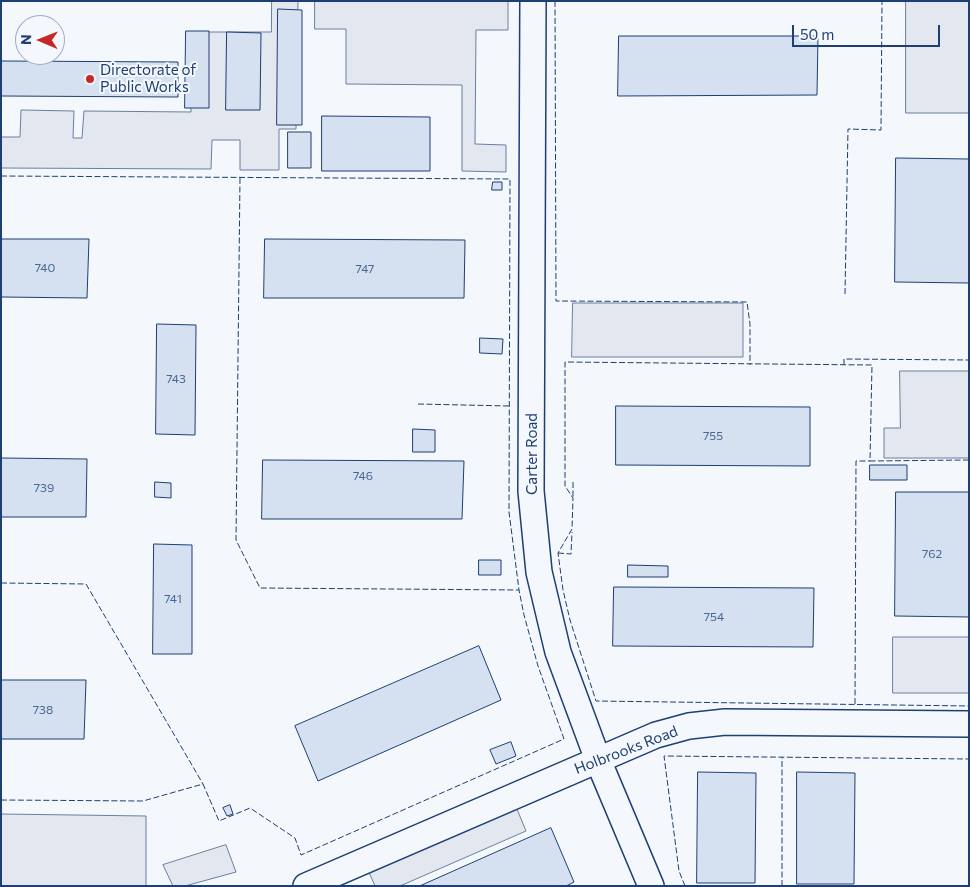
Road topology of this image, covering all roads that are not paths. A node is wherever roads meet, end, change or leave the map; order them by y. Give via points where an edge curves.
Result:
1 (534, 1) edge
2 (969, 724) edge
3 (598, 760) junction
4 (306, 886) edge
5 (652, 886) edge

1 - 3 street, Carter Road via 531,491 539,572 558,652
2 - 3 street, Holbrooks Road via 725,722 689,726 656,735
3 - 4 street, Holbrooks Road
3 - 5 street, Carter Road

